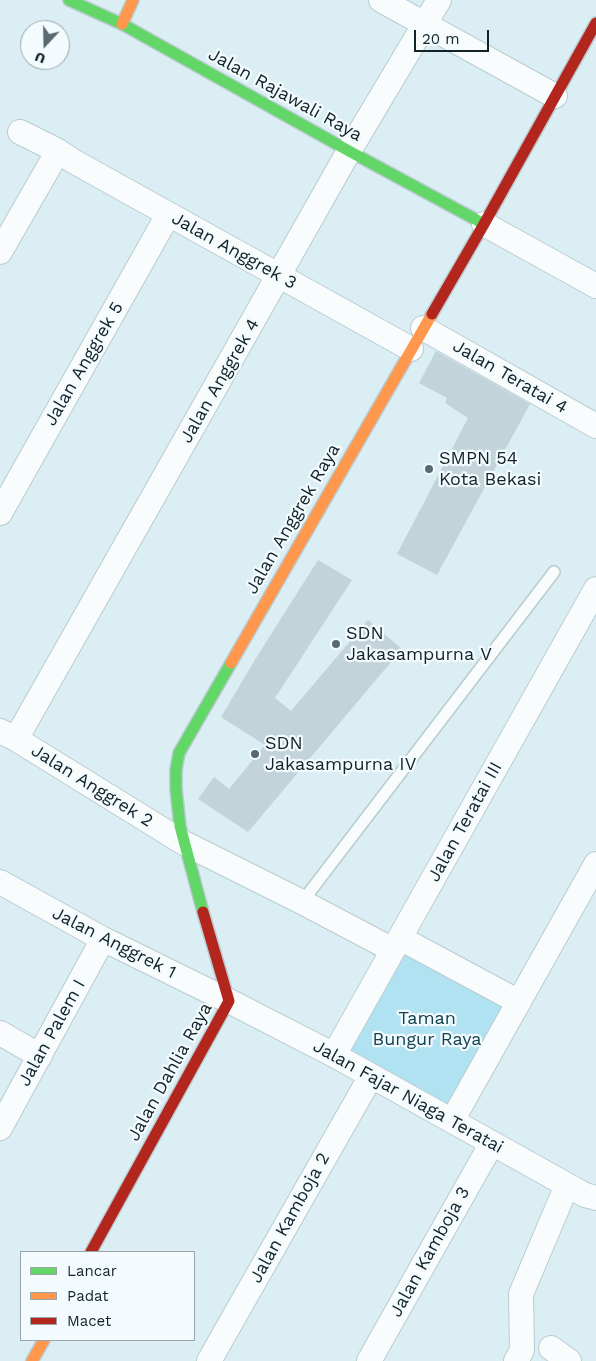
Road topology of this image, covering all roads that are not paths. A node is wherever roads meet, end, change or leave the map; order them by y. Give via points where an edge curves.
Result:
1 (134, 0) edge
2 (381, 0) edge
3 (439, 0) edge
4 (73, 2) edge
5 (596, 23) edge
6 (122, 24) junction
7 (425, 24) junction
8 (555, 96) junction
9 (20, 132) dead end
10 (349, 151) junction
11 (58, 152) junction
12 (168, 215) junction
13 (484, 224) junction
14 (0, 252) edge
15 (279, 276) junction
16 (596, 286) edge
17 (423, 328) junction
18 (411, 349) junction
19 (596, 426) edge
20 (0, 512) edge
21 (554, 572) dead end
22 (596, 588) edge
23 (8, 735) edge
24 (184, 843) junction
25 (596, 864) edge
26 (0, 882) edge
27 (302, 902) junction
28 (103, 939) junction
29 (396, 944) junction
30 (229, 1001) junction
31 (519, 1002) junction
32 (0, 1033) edge
33 (40, 1056) junction
34 (334, 1056) junction
35 (371, 1076) junction
36 (452, 1121) junction
37 (0, 1128) edge
38 (492, 1143) junction
39 (586, 1197) edge
40 (92, 1251) edge
41 (43, 1341) edge
42 (32, 1361) edge
43 (210, 1361) edge
44 (369, 1361) edge
45 (516, 1361) edge

1 - 6 street
2 - 7 street
3 - 7 street, Jalan Anggrek 4
4 - 6 street, Jalan Rajawali Raya
5 - 8 street, Jalan Anggrek Raya
6 - 10 street, Jalan Rajawali Raya
7 - 8 street
7 - 10 street, Jalan Anggrek 4
8 - 13 street, Jalan Anggrek Raya
9 - 11 street, Jalan Anggrek 3
10 - 13 street, Jalan Rajawali Raya
10 - 15 street, Jalan Anggrek 4
11 - 12 street, Jalan Anggrek 3
11 - 14 street
12 - 15 street, Jalan Anggrek 3
12 - 20 street, Jalan Anggrek 5
13 - 16 street
13 - 17 street, Jalan Anggrek Raya
15 - 18 street, Jalan Anggrek 3
15 - 23 street, Jalan Anggrek 4
17 - 18 street, Jalan Anggrek Raya
17 - 19 street, Jalan Teratai 4
18 - 24 street, Jalan Anggrek Raya via 178,753 174,781
21 - 27 lane
22 - 29 street, Jalan Teratai III
23 - 24 street, Jalan Anggrek 2
24 - 27 street, Jalan Anggrek 2
24 - 30 street, Jalan Dahlia Raya
25 - 31 street
26 - 28 street, Jalan Anggrek 1
27 - 29 street, Jalan Anggrek 2
28 - 30 street, Jalan Anggrek 1
28 - 33 street, Jalan Palem I
29 - 31 street, Jalan Anggrek 2
29 - 34 street, Jalan Teratai III
30 - 34 street, Jalan Fajar Niaga Teratai
30 - 40 street, Jalan Dahlia Raya
31 - 36 street
32 - 33 street
33 - 37 street, Jalan Palem I
34 - 35 street, Jalan Fajar Niaga Teratai
35 - 36 street, Jalan Fajar Niaga Teratai
35 - 43 street, Jalan Kamboja 2
36 - 38 street, Jalan Fajar Niaga Teratai
38 - 39 street, Jalan Fajar Niaga Teratai
38 - 44 street, Jalan Kamboja 3
39 - 45 street via 521,1294 522,1350
41 - 42 street

